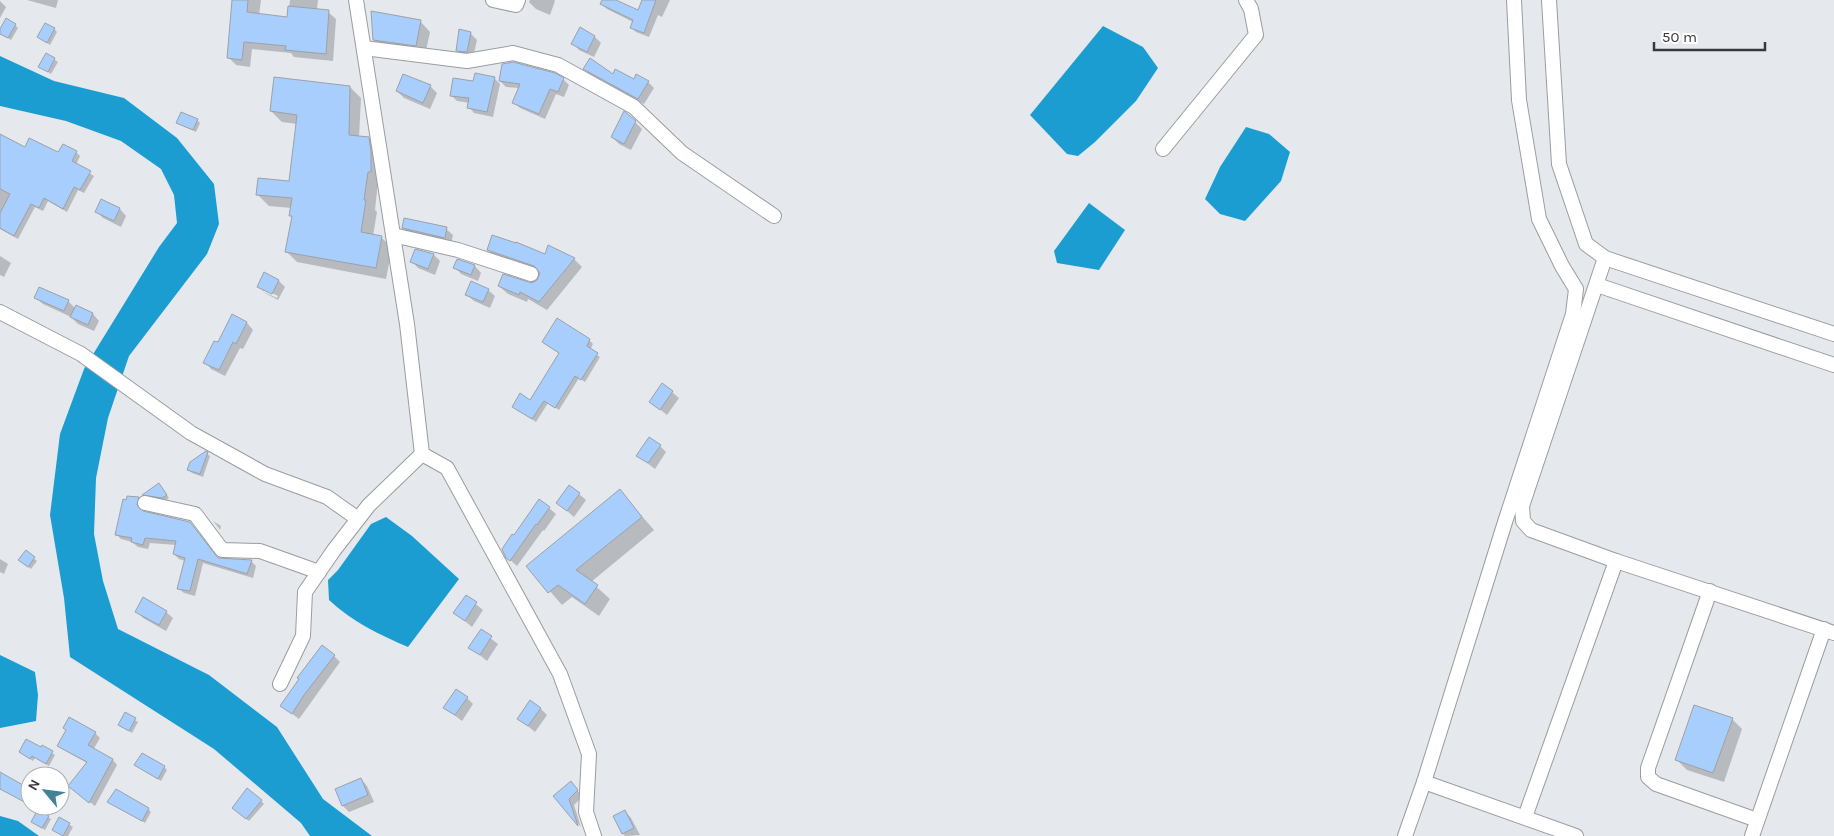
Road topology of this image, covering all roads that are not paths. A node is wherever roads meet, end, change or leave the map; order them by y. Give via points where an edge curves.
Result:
1 (356, 0) edge
2 (493, 0) edge
3 (518, 0) edge
4 (1246, 0) edge
5 (1514, 0) edge
6 (1549, 0) edge
7 (364, 48) junction
8 (1163, 149) dead end
9 (774, 216) dead end
10 (393, 235) junction
11 (1605, 258) junction
12 (531, 274) dead end
13 (1596, 285) junction
14 (0, 312) edge
15 (1834, 334) edge
16 (1834, 365) edge
17 (422, 454) junction
18 (145, 503) dead end
19 (358, 519) junction
20 (1616, 561) junction
21 (319, 572) junction
22 (1710, 591) junction
23 (1829, 631) edge
24 (280, 684) dead end
25 (1424, 782) junction
26 (1525, 817) junction
27 (1757, 820) junction
28 (594, 836) edge
29 (1405, 836) edge
30 (1573, 836) edge
31 (1752, 836) edge

1 - 7 street
2 - 3 street via 516,5
4 - 8 street via 1256,35
5 - 25 street via 1519,100 1539,219 1576,289 1573,314
6 - 11 street via 1559,164 1586,244
7 - 9 street via 467,61 513,53 558,66 634,107 682,153
7 - 10 street
10 - 12 street via 458,250
10 - 17 street
11 - 13 street
11 - 15 street
13 - 16 street
13 - 20 street via 1522,506 1523,521 1532,530
14 - 19 street via 81,354 190,433 265,474 327,497
17 - 19 street
17 - 28 street via 447,468 560,674 589,754 586,812
18 - 21 street via 195,514 222,550 260,551
19 - 21 street
20 - 22 street
20 - 26 street
21 - 24 street via 306,592 303,636
22 - 23 street
22 - 27 street via 1648,768 1648,777 1656,784
23 - 27 street
25 - 26 street
25 - 29 street
26 - 30 street
27 - 31 street

